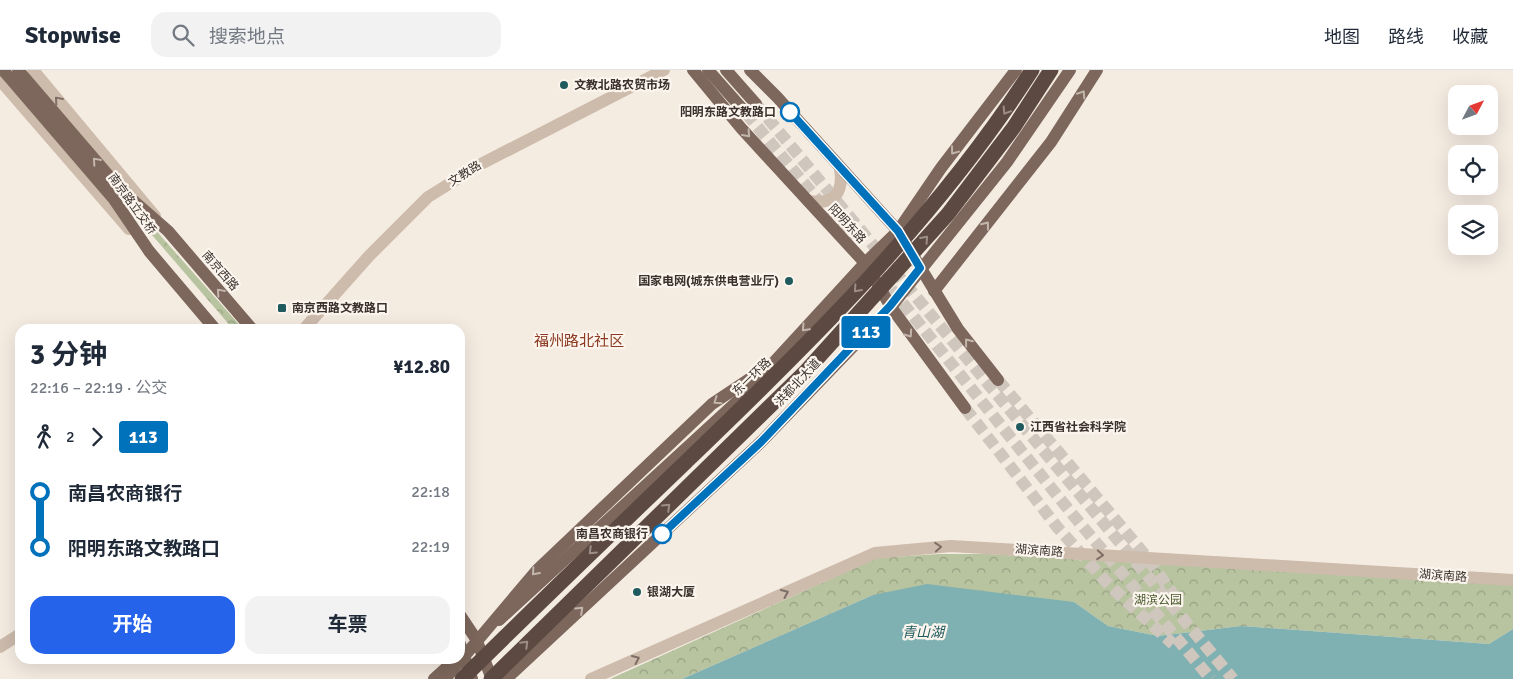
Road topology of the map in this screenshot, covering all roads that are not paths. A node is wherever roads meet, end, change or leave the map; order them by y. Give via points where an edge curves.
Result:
1 (4, 70) edge
2 (18, 70) edge
3 (33, 70) edge
4 (664, 70) edge
5 (693, 70) edge
6 (708, 70) edge
7 (726, 70) edge
8 (750, 70) edge
9 (1032, 70) edge
10 (1052, 70) edge
11 (1070, 70) edge
12 (1080, 70) edge
13 (1097, 70) edge
14 (1011, 74) edge
15 (0, 80) edge
16 (756, 104) tunnel mouth
17 (746, 113) tunnel mouth
18 (840, 168) junction
19 (808, 201) junction
20 (898, 231) junction
21 (953, 231) junction
22 (168, 232) junction
23 (149, 251) junction
24 (865, 263) junction
25 (920, 268) junction
26 (934, 291) junction
27 (890, 306) junction
28 (211, 324) edge
29 (248, 324) edge
30 (308, 324) edge
31 (772, 364) junction
32 (998, 380) tunnel mouth
33 (965, 408) tunnel mouth
34 (1513, 580) edge
35 (465, 622) edge
36 (15, 637) edge
37 (476, 639) junction
38 (0, 647) edge
39 (465, 648) edge
40 (465, 655) edge
41 (465, 663) edge
42 (448, 664) edge
43 (458, 664) edge
44 (434, 679) edge
45 (445, 679) edge
46 (462, 679) edge
47 (472, 679) edge
48 (492, 679) edge
49 (506, 679) edge
50 (591, 679) edge

1 - 23 main road, 南京路立交桥 via 113,198
22 -> 2 main road, 南京路立交桥 via 120,189
22 -> 3 street, 南京路立交桥
4 - 30 street, 文教路 via 481,164 428,198 369,256
5 -> 19 main road, 阳明东路
6 - 17 main road
7 - 16 main road
8 - 18 main road
9 -> 46 highway, 东一环路, bridge via 1002,117 935,202 799,351
48 -> 10 highway, bridge via 806,371 948,214 1014,127
11 - 21 main road, 洪都北大道 via 1033,126
12 - 21 main road via 1042,128 978,212
26 -> 13 main road via 1051,142
14 -> 20 main road
15 - 23 street, 南京路立交桥
18 - 19 street via 843,183 836,196 823,203
18 - 20 main road
19 - 24 main road, 阳明东路
20 - 24 main road
20 - 25 main road
21 - 25 main road, 洪都北大道
29 -> 22 main road, 南京西路
23 - 28 main road
24 - 27 main road, 阳明东路
24 -> 31 main road
25 - 26 main road
25 - 27 main road, 洪都北大道
32 -> 26 main road via 958,329
27 -> 33 main road, 阳明东路
49 -> 27 main road, 洪都北大道 via 761,442
31 - 37 main road via 734,404
31 -> 40 main road, bridge via 712,404 537,570
50 -> 34 street, 湖滨南路 via 875,553 951,546
35 - 37 main road
36 - 38 street
37 - 39 main road
37 - 48 main road
41 - 47 main road
42 - 44 main road
43 -> 45 main road, bridge

